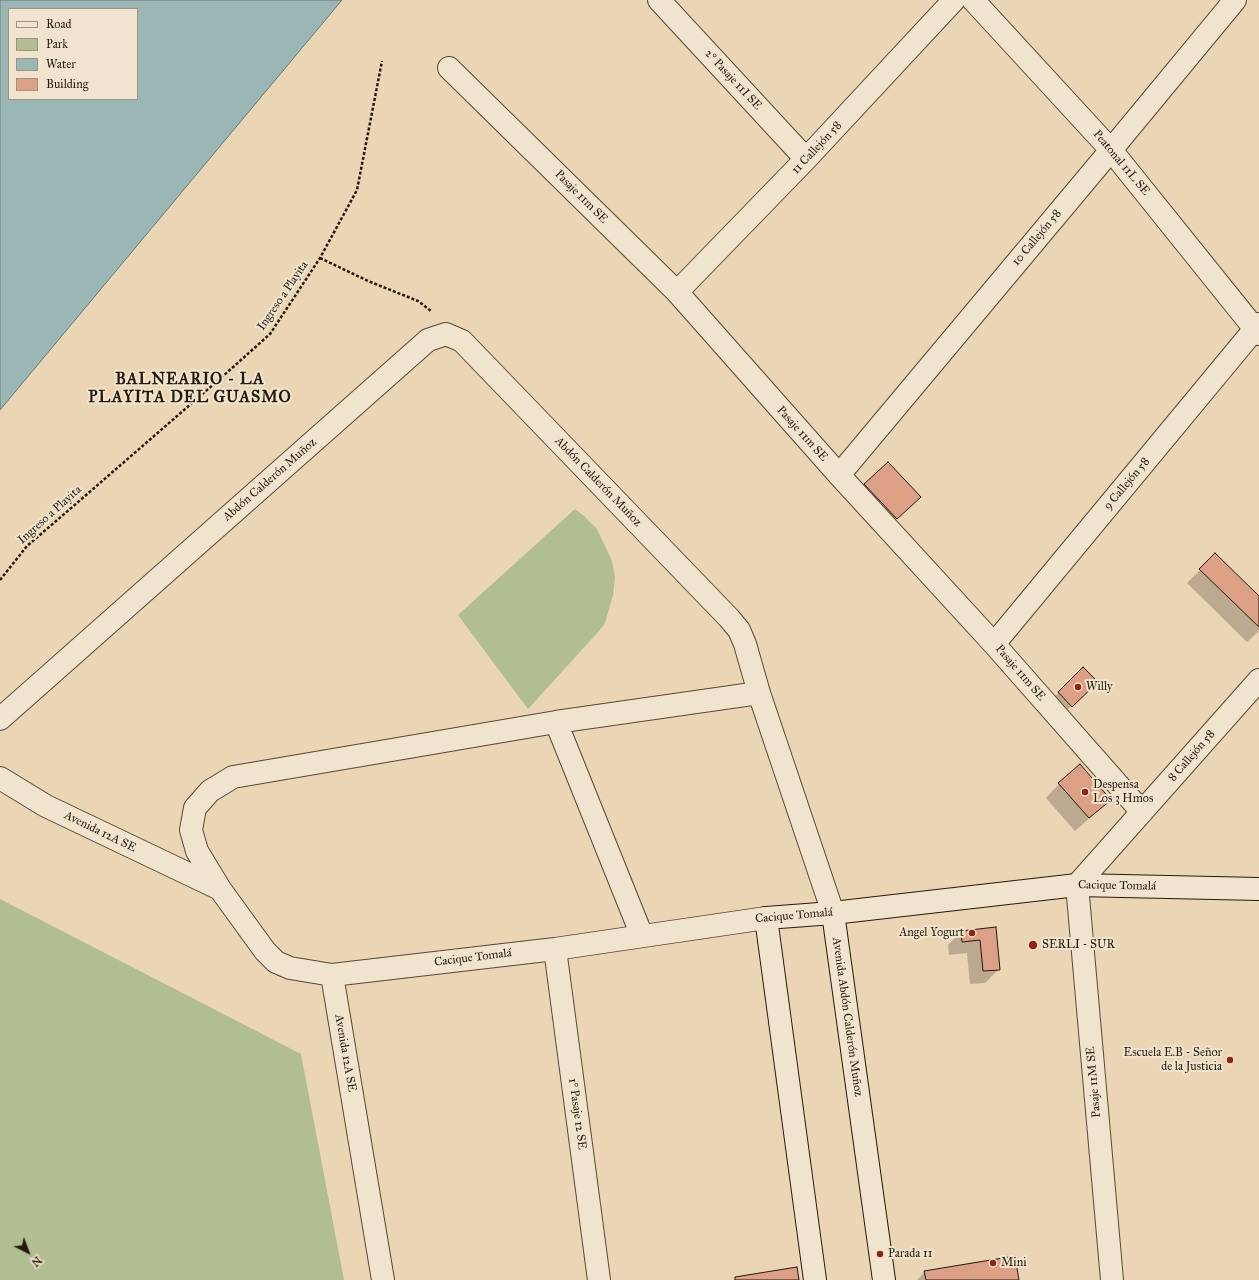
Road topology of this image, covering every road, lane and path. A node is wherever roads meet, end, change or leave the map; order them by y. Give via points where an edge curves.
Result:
1 (659, 0) edge
2 (954, 0) edge
3 (973, 0) edge
4 (1235, 0) edge
5 (382, 61) dead end
6 (449, 68) dead end
7 (1111, 150) junction
8 (806, 159) junction
9 (320, 258) junction
10 (677, 292) junction
11 (1258, 329) edge
12 (462, 341) junction
13 (839, 475) junction
14 (0, 580) edge
15 (994, 644) junction
16 (1259, 680) edge
17 (759, 693) junction
18 (0, 719) edge
19 (556, 722) junction
20 (0, 778) edge
21 (1142, 812) junction
22 (1077, 884) junction
23 (220, 889) junction
24 (1259, 889) edge
25 (833, 913) junction
26 (766, 918) junction
27 (642, 936) junction
28 (555, 949) junction
29 (332, 975) junction
30 (383, 1280) edge
31 (600, 1280) edge
32 (815, 1280) edge
33 (884, 1280) edge
34 (1112, 1280) edge

1 - 8 street, 2° Pasaje 11I SE
2 - 8 street, 11 Callejón 58
3 - 7 street, Peatonal 11L SE
4 - 7 street, 10 Callejón 58
5 - 9 path, Ingreso a Playita via 358,190
6 - 10 street, Pasaje 11m SE
7 - 11 street, Peatonal 11L SE
7 - 13 street, 10 Callejón 58
8 - 10 street, 11 Callejón 58
9 - 12 path via 418,301
9 - 14 path, Ingreso a Playita via 270,334 27,546
10 - 13 street, Pasaje 11m SE
11 - 15 street, 9 Callejón 58
12 - 17 street, Abdón Calderón Muñoz via 729,618 739,630 745,644
12 - 18 street, Abdón Calderón Muñoz via 446,334 428,340
13 - 15 street, Pasaje 11m SE
15 - 21 street, Pasaje 11m SE
16 - 21 street, 8 Callejón 58
17 - 19 street
17 - 25 street, Avenida Abdón Calderón Muñoz
19 - 23 street, Avenida 12A SE via 233,777 210,791 195,808 191,830 197,851
19 - 27 street
20 - 23 street, Avenida 12A SE via 46,806
21 - 22 street, 8 Callejón 58
22 - 24 street, Cacique Tomalá
22 - 25 street, Cacique Tomalá
22 - 34 street, Pasaje 11M SE
23 - 29 street, Avenida 12A SE via 265,951 276,962 290,968
25 - 26 street, Cacique Tomalá
25 - 33 street, Avenida Abdón Calderón Muñoz
26 - 27 street, Cacique Tomalá
26 - 32 street
27 - 28 street, Cacique Tomalá
28 - 29 street, Cacique Tomalá
28 - 31 street, 1° Pasaje 12 SE
29 - 30 street, Avenida 12A SE

